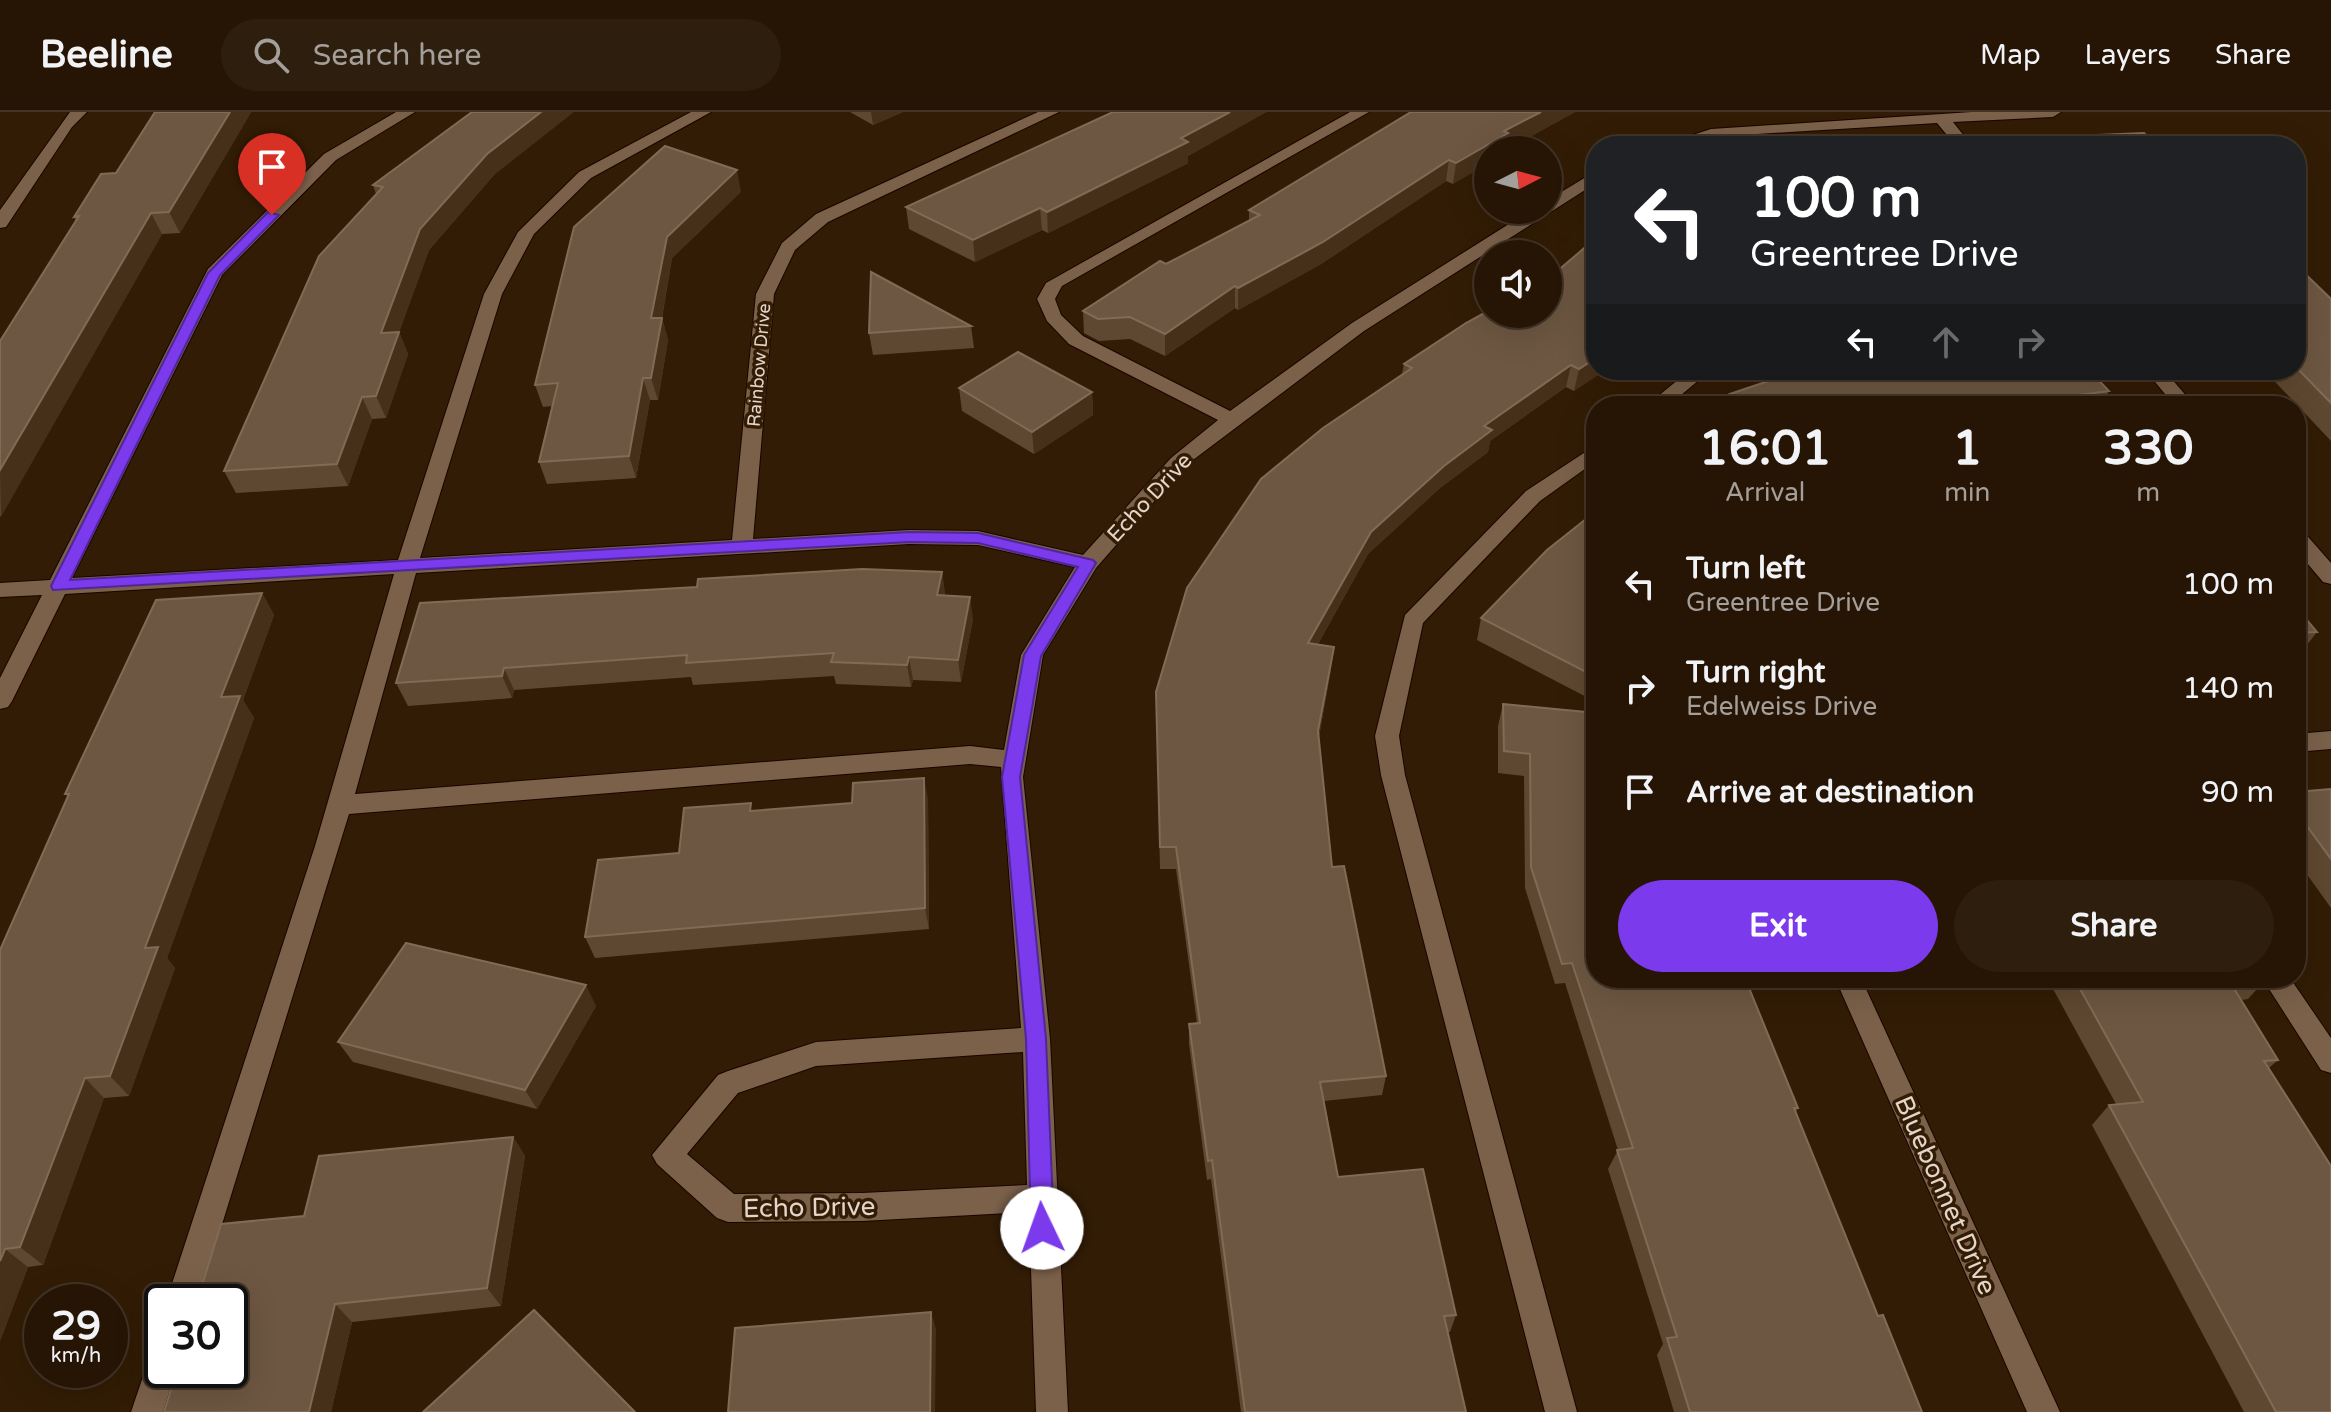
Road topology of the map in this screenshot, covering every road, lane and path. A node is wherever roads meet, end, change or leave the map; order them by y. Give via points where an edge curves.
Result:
1 (79, 112) edge
2 (407, 112) edge
3 (703, 112) edge
4 (1051, 112) edge
5 (1361, 112) edge
6 (2053, 112) edge
7 (1941, 118) junction
8 (1757, 129) junction
9 (1704, 136) edge
10 (1762, 136) edge
11 (1956, 136) edge
12 (1586, 182) edge
13 (1562, 198) edge
14 (0, 223) edge
15 (1521, 224) edge
16 (1689, 380) edge
17 (2163, 380) edge
18 (1669, 396) edge
19 (2176, 396) edge
20 (1231, 419) junction
21 (1586, 458) edge
22 (742, 545) junction
23 (2306, 548) edge
24 (1088, 563) junction
25 (407, 565) junction
26 (2331, 577) edge
27 (59, 586) junction
28 (0, 590) edge
29 (0, 701) edge
30 (2331, 740) edge
31 (2306, 742) edge
32 (1014, 760) junction
33 (339, 805) junction
34 (1853, 988) edge
35 (2282, 988) edge
36 (1036, 1039) junction
37 (2331, 1061) edge
38 (1041, 1198) junction
39 (188, 1284) edge
40 (154, 1388) edge
41 (147, 1412) edge
42 (1052, 1412) edge
43 (1561, 1412) edge
44 (2044, 1412) edge

1 - 14 street
2 - 27 street via 330,157 214,273
3 - 25 street via 585,175 527,232 493,294
4 - 22 street, Rainbow Drive via 822,218 788,247 765,294
5 - 20 street via 1055,283 1046,299 1053,317 1076,340
6 - 7 street
7 - 8 street
7 - 11 street
8 - 9 street
8 - 10 street
12 - 13 street, Echo Drive
15 - 20 street, Echo Drive via 1358,327
16 - 18 street
17 - 19 street
20 - 24 street, Echo Drive via 1178,462
21 - 43 street via 1533,496 1413,620 1387,736
22 - 24 street via 978,538
22 - 25 street
23 - 26 street
24 - 32 street, Echo Drive via 1032,655
25 - 27 street
25 - 33 street
27 - 28 street
27 - 29 street
30 - 31 street
32 - 33 street via 970,755
32 - 36 street, Echo Drive via 1011,777
33 - 39 street
34 - 44 street, Bluebonnet Drive
35 - 37 street
36 - 38 street, Echo Drive
36 - 38 street, Echo Drive via 816,1054 728,1084 667,1155 728,1208
38 - 42 street, Echo Drive
40 - 41 street

